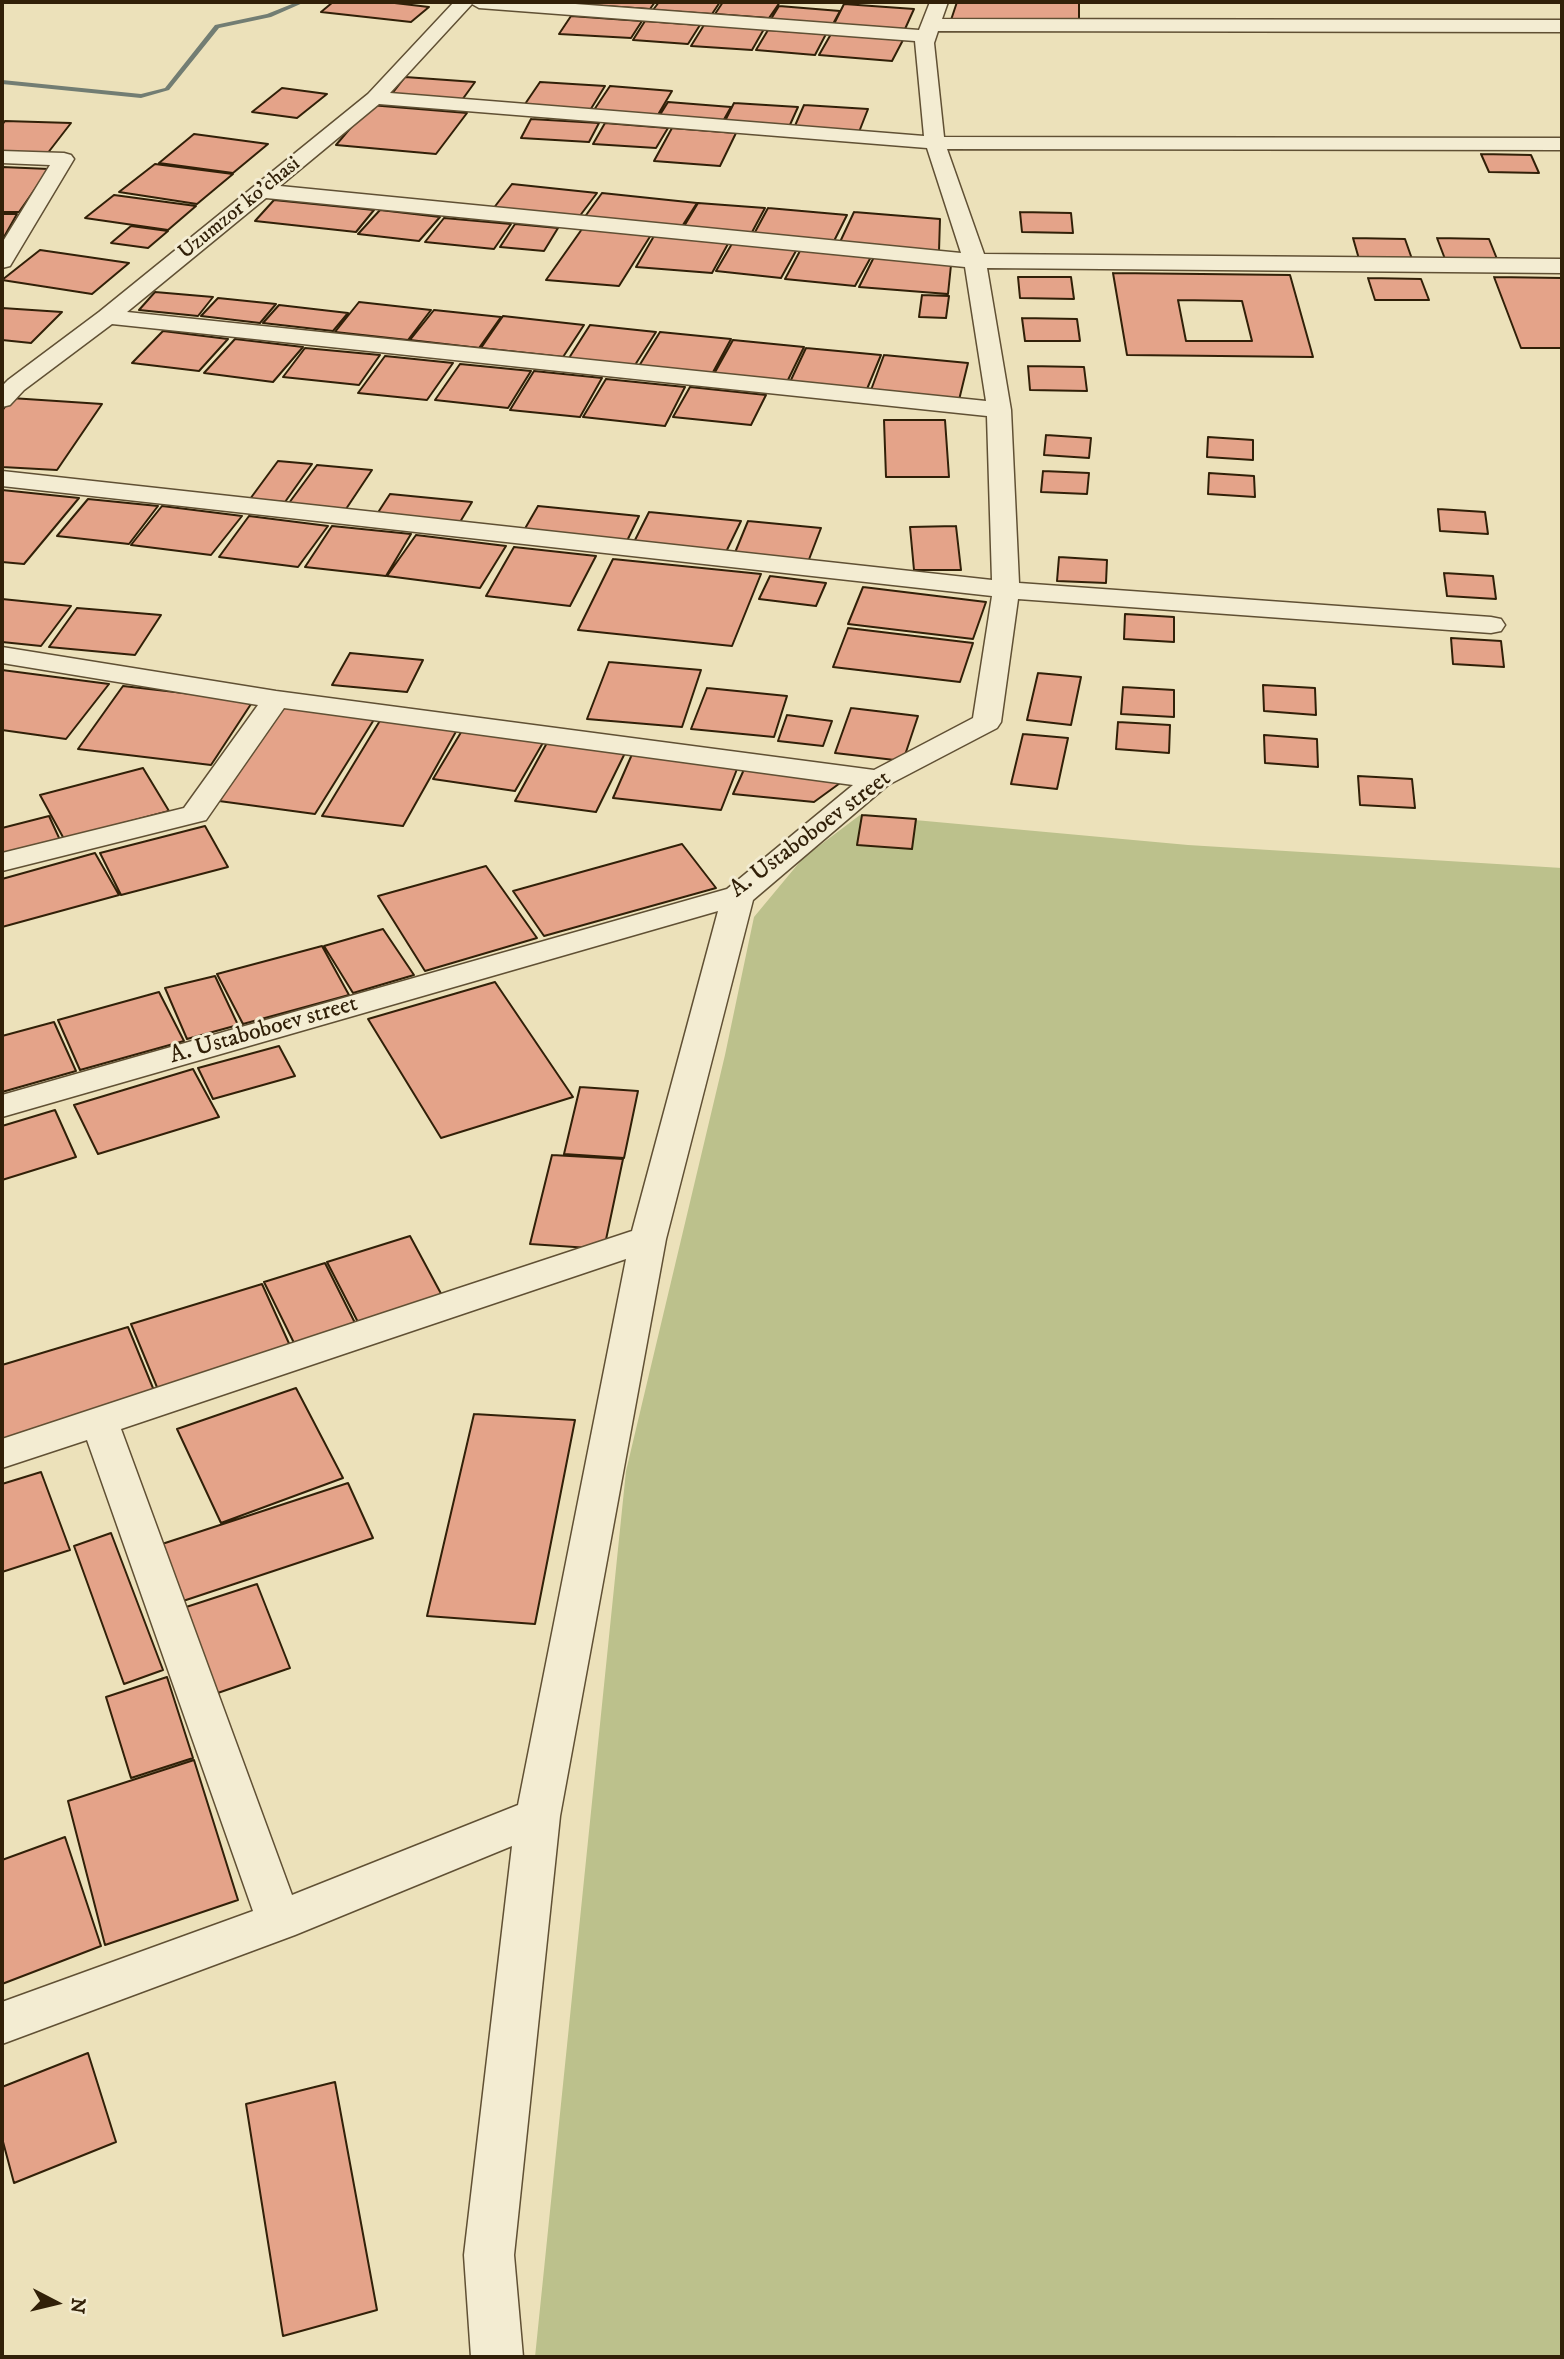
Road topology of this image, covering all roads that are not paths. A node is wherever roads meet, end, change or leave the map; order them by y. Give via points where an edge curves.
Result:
1 (464, 2) edge
2 (479, 2) edge
3 (932, 21) edge
4 (1562, 26) edge
5 (375, 98) junction
6 (935, 143) junction
7 (1562, 144) edge
8 (2, 157) edge
9 (262, 191) junction
10 (2, 261) edge
11 (975, 261) junction
12 (1562, 266) edge
13 (107, 317) junction
14 (7, 389) edge
15 (999, 410) junction
16 (2, 478) edge
17 (1006, 590) junction
18 (1491, 625) dead end
19 (2, 654) edge
20 (276, 699) junction
21 (878, 779) junction
22 (2, 862) edge
23 (738, 897) junction
24 (2, 1106) edge
25 (648, 1239) junction
26 (99, 1421) junction
27 (2, 1454) edge
28 (538, 1816) junction
29 (279, 1921) junction
30 (2, 2023) edge
31 (496, 2357) edge

1 - 5 street, Uzumzor ko'chasi
2 - 3 street
3 - 4 street
3 - 6 street, A. Ustaboboev street via 924,43
5 - 6 street
5 - 9 street, Uzumzor ko'chasi
6 - 7 street
6 - 11 street, A. Ustaboboev street
8 - 10 street via 64,159
9 - 11 street
9 - 13 street, Uzumzor ko'chasi
11 - 12 street
11 - 15 street, A. Ustaboboev street
13 - 14 street, Uzumzor ko'chasi
13 - 15 street
15 - 17 street, A. Ustaboboev street
16 - 17 street
17 - 18 street
17 - 21 street, A. Ustaboboev street via 987,722
19 - 20 street
20 - 21 street
20 - 22 street via 194,814
21 - 23 street, A. Ustaboboev street
23 - 24 street, A. Ustaboboev street
23 - 25 street
25 - 26 street
25 - 28 street
26 - 27 street
26 - 29 street
28 - 29 street
28 - 31 street via 489,2255
29 - 30 street

